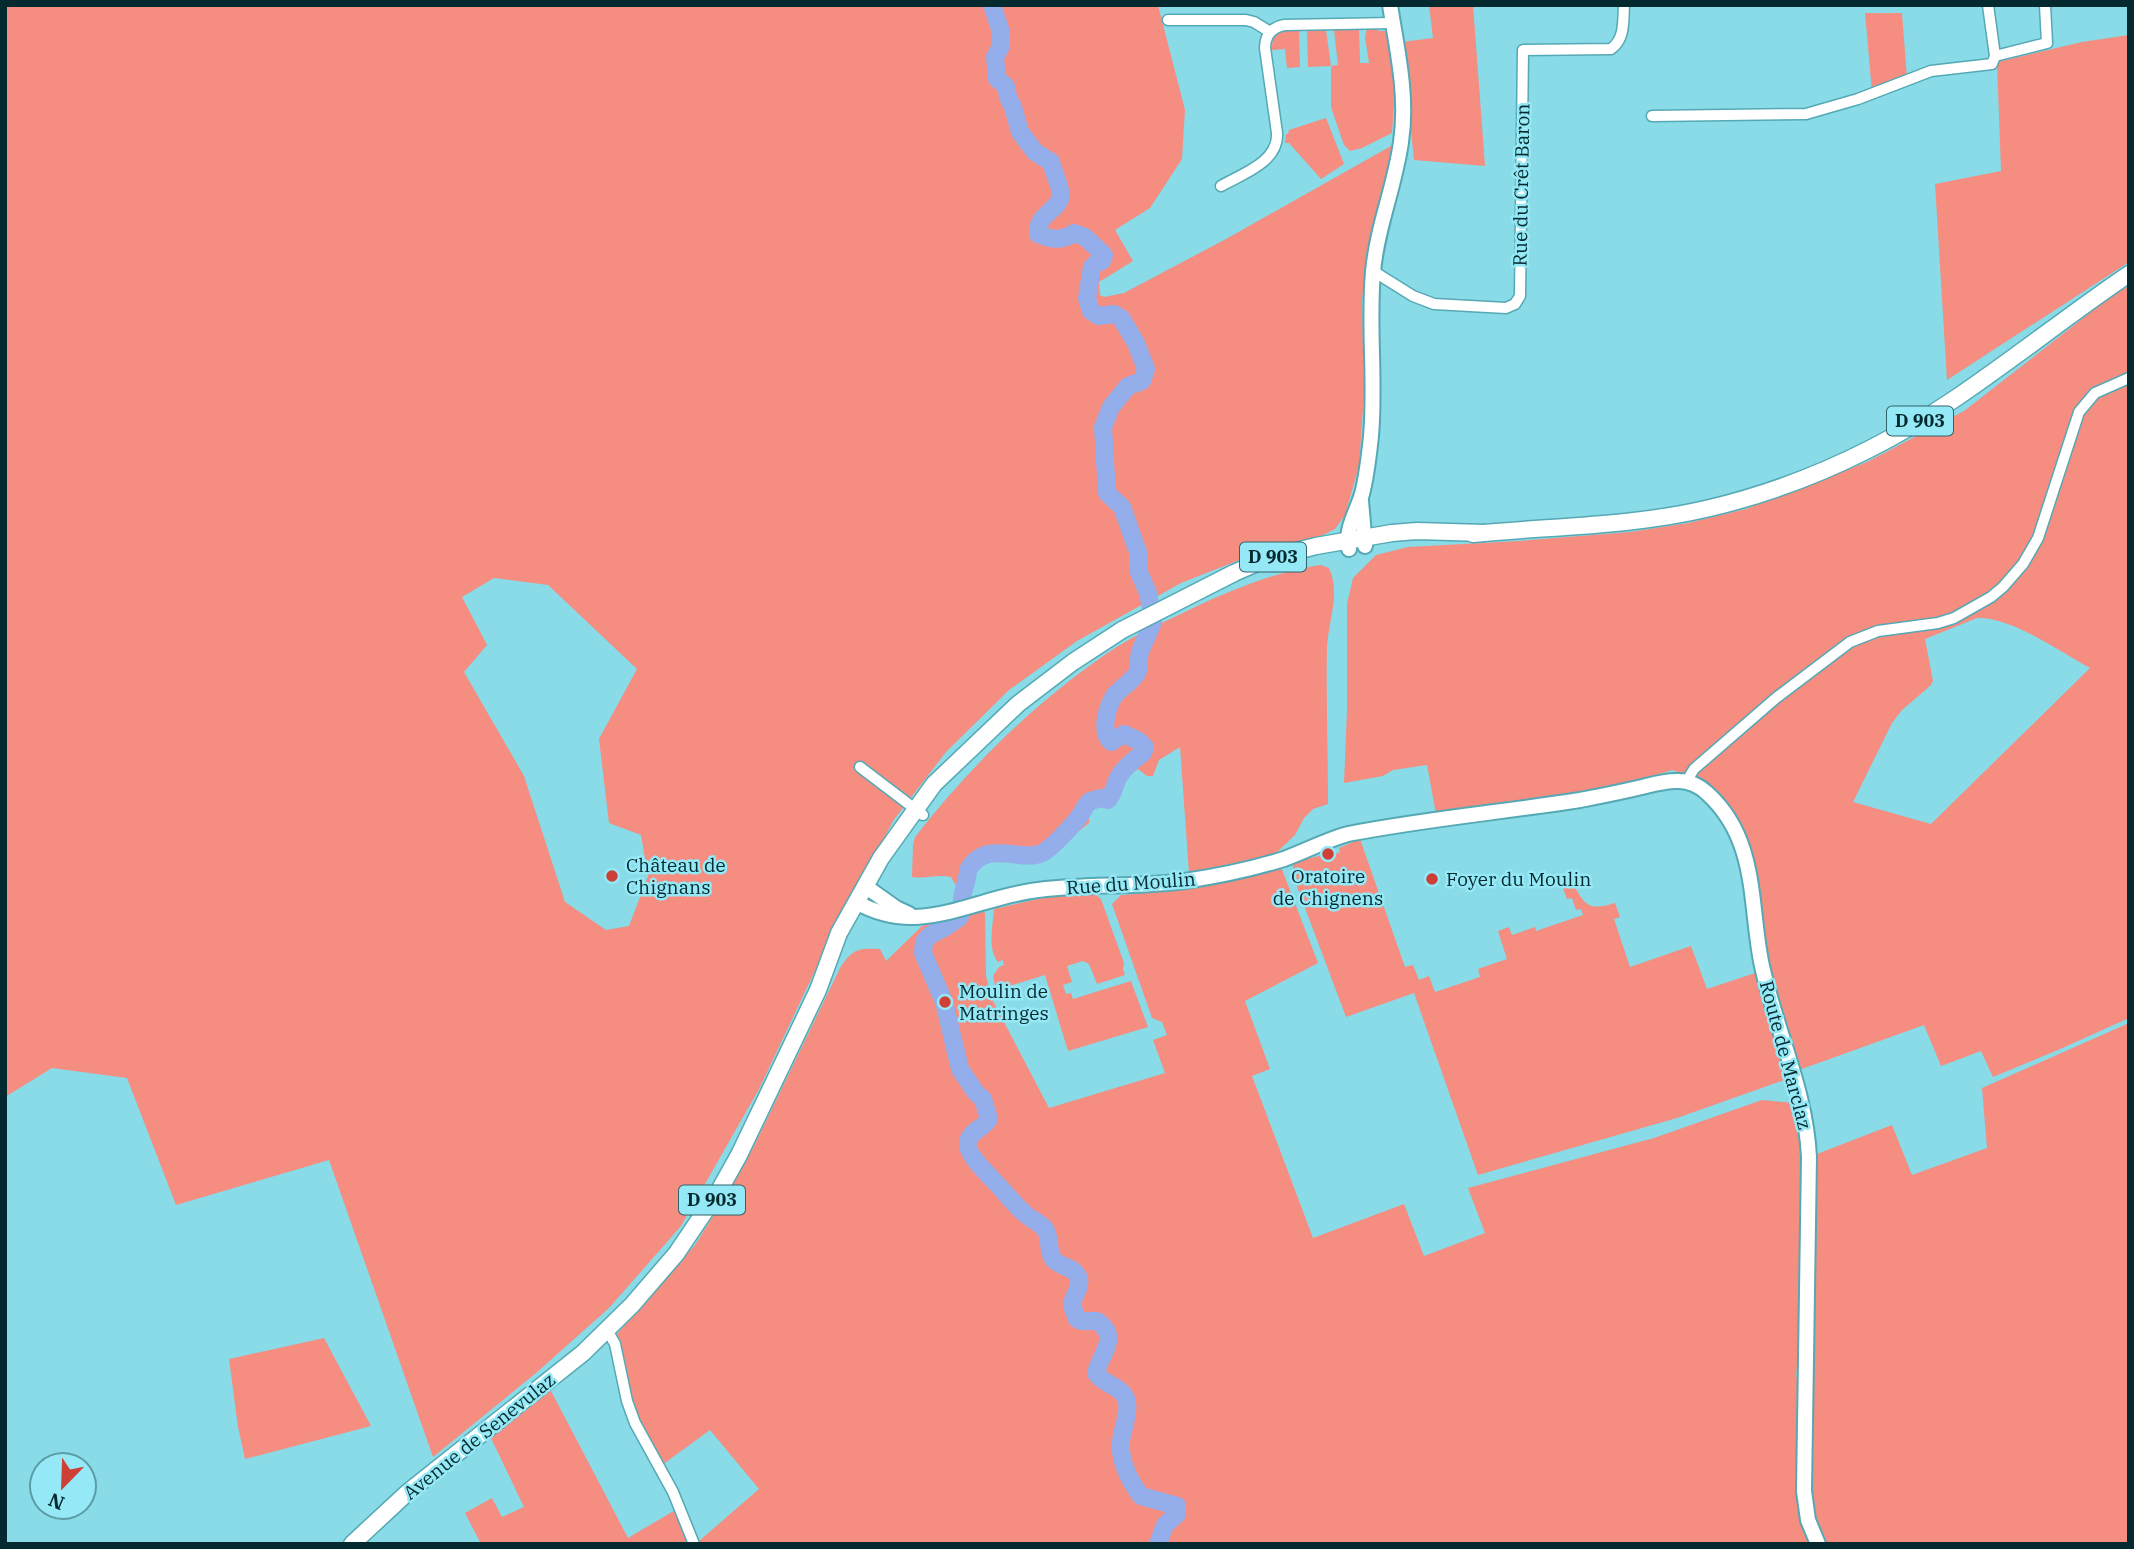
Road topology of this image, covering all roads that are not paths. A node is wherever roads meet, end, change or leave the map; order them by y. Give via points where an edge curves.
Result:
1 (1390, 5) edge
2 (1624, 5) edge
3 (1988, 5) edge
4 (2045, 5) edge
5 (1168, 20) dead end
6 (1393, 23) junction
7 (1270, 32) junction
8 (1995, 56) junction
9 (1652, 116) dead end
10 (1221, 186) dead end
11 (1373, 271) junction
12 (2129, 274) edge
13 (2129, 378) edge
14 (1356, 543) junction
15 (860, 767) dead end
16 (1686, 782) junction
17 (919, 812) junction
18 (869, 888) junction
19 (860, 904) junction
20 (916, 916) junction
21 (607, 1330) junction
22 (352, 1544) edge
23 (694, 1544) edge
24 (1818, 1544) edge

1 - 6 street
2 - 11 street, Rue du Crêt Baron via 1623,32 1619,44 1611,49 1523,50 1520,296 1515,304 1506,308 1434,304
3 - 8 street
4 - 8 street via 2047,43
5 - 7 street via 1247,20
6 - 7 street via 1285,25
6 - 11 street via 1403,92 1403,132
7 - 10 street via 1265,48 1277,144 1264,161
8 - 9 street via 1992,64 1931,71 1858,100 1806,114
11 - 14 street via 1371,425
12 - 14 main road, D 903 via 1936,412 1801,480 1709,508 1646,520
13 - 16 street via 2095,393 2078,412 2038,538 2003,587 1954,618 1878,631 1850,642 1766,707 1694,769
14 - 17 main road, D 903 via 1203,589 1139,620 1079,657 1018,704 940,777
15 - 17 street
16 - 20 street, Rue du Moulin via 1341,836 1283,859 1212,876 1153,885 1033,891 939,915
16 - 24 street, Route de Marclaz via 1715,801 1744,851 1764,975 1804,1113 1809,1157 1805,1503
17 - 18 main road, D 903 via 881,858
18 - 19 main road, D 903
18 - 20 street
19 - 20 street, Rue du Moulin via 888,916
19 - 21 main road, D 903 via 835,943 758,1119 720,1189 676,1254
21 - 22 main road, Avenue de Senevulaz / D 903 via 407,1493
21 - 23 street via 615,1344 635,1423 673,1492

